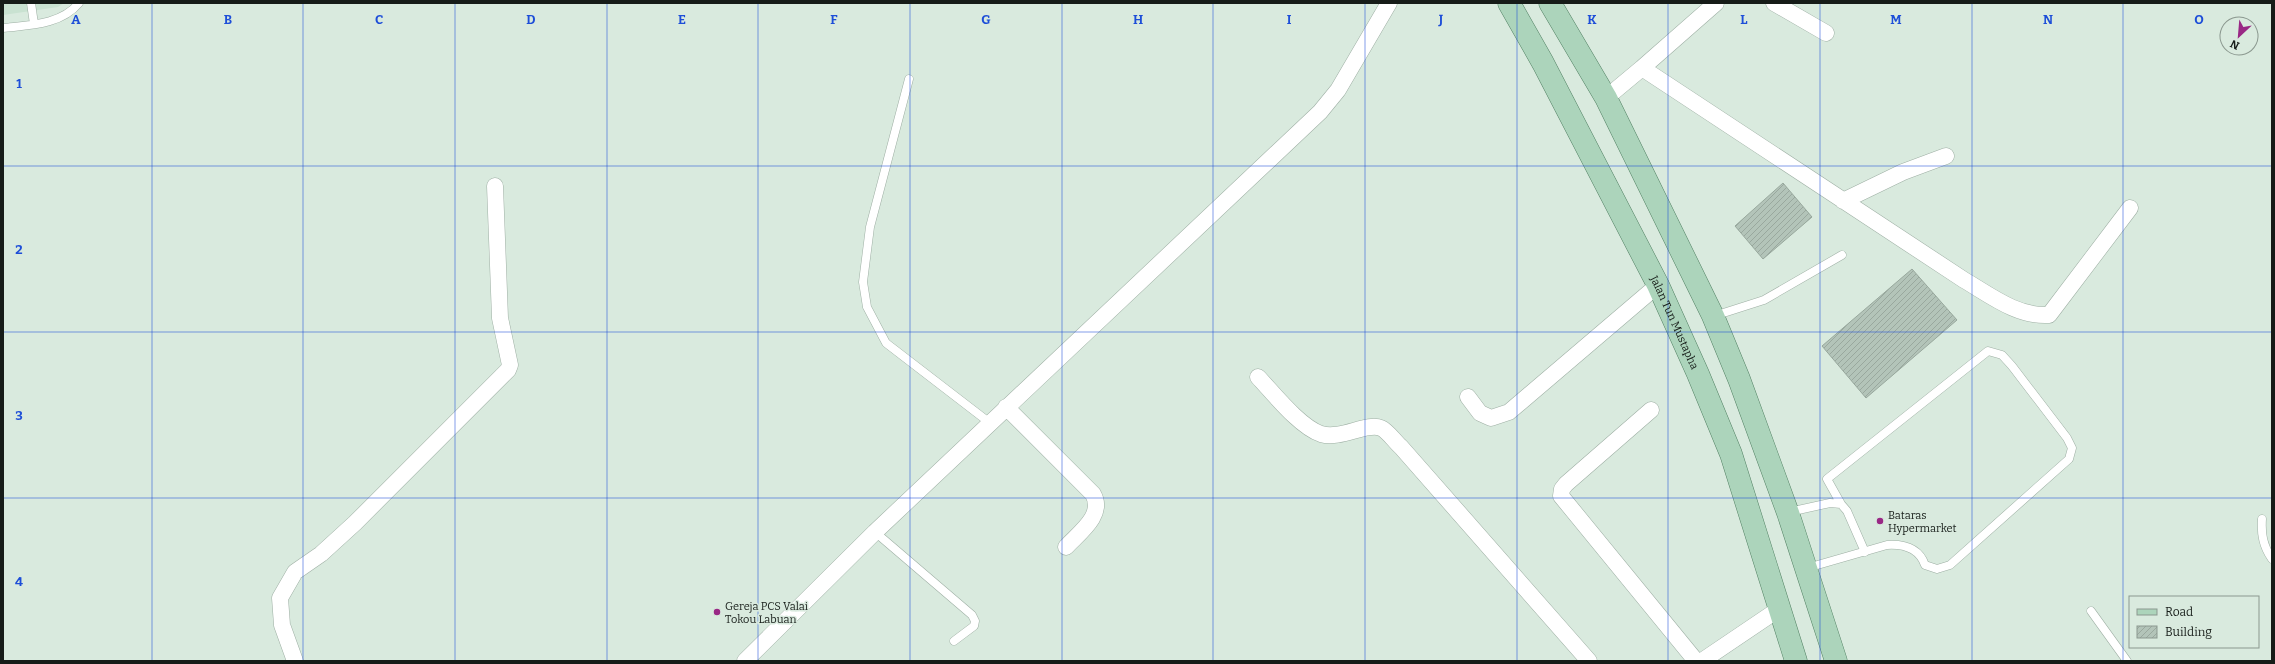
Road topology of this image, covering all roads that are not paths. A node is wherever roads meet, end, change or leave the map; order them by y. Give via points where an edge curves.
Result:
1 (31, 3) edge
2 (79, 3) edge
3 (1389, 3) edge
4 (1509, 3) edge
5 (1550, 3) edge
6 (1716, 3) edge
7 (1774, 3) edge
8 (34, 24) junction
9 (3, 28) edge
10 (1826, 33) dead end
11 (1642, 68) junction
12 (908, 79) dead end
13 (1606, 98) junction
14 (1946, 156) dead end
15 (495, 186) dead end
16 (1843, 201) junction
17 (2130, 208) dead end
18 (1842, 255) dead end
19 (1658, 285) junction
20 (1714, 316) junction
21 (1258, 377) dead end
22 (1468, 397) dead end
23 (1006, 407) junction
24 (1651, 410) dead end
25 (990, 423) junction
26 (1841, 504) junction
27 (1788, 513) junction
28 (2262, 519) dead end
29 (875, 532) junction
30 (1066, 547) dead end
31 (1865, 552) junction
32 (2272, 559) edge
33 (1807, 568) junction
34 (1779, 609) junction
35 (2091, 611) dead end
36 (954, 641) dead end
37 (295, 661) edge
38 (745, 661) edge
39 (1589, 661) edge
40 (1696, 661) edge
41 (1702, 661) edge
42 (1796, 661) edge
43 (1836, 661) edge
44 (2127, 661) edge

1 - 8 lane
2 - 8 lane via 62,18
3 - 23 street via 1332,99
4 - 19 main road, Jalan Tun Mustapha via 1543,63
5 - 13 main road
6 - 11 street
7 - 10 street
8 - 9 lane
11 - 13 street
11 - 16 street
12 - 25 lane via 870,227 863,282 867,306 886,343
13 - 20 main road
14 - 16 street via 1903,172
15 - 37 street via 500,318 510,365 508,370 355,523 321,554 295,572 280,598 282,625
16 - 17 street via 1964,280 2015,309 2034,316 2049,315
18 - 20 lane via 1764,300
19 - 22 street via 1509,412 1491,418 1480,413
19 - 34 main road, Jalan Tun Mustapha via 1731,454
20 - 27 main road
21 - 39 street via 1309,429 1333,436 1372,427 1382,428
23 - 25 street
23 - 30 street via 1093,494 1096,500 1094,517
24 - 40 street via 1566,484 1561,496
25 - 29 street
26 - 27 lane via 1830,503
26 - 31 lane via 1847,511
26 - 31 lane via 1827,479 1988,351 2002,355 2067,438 2072,448 2069,459 1950,565 1937,568 1925,565 1909,546 1900,544 1887,544
27 - 33 main road
28 - 32 lane via 2261,533 2266,550
29 - 36 lane via 972,615 976,621 974,626
29 - 38 street
31 - 33 lane
33 - 43 main road
34 - 41 street
34 - 42 main road, Jalan Tun Mustapha
35 - 44 lane

